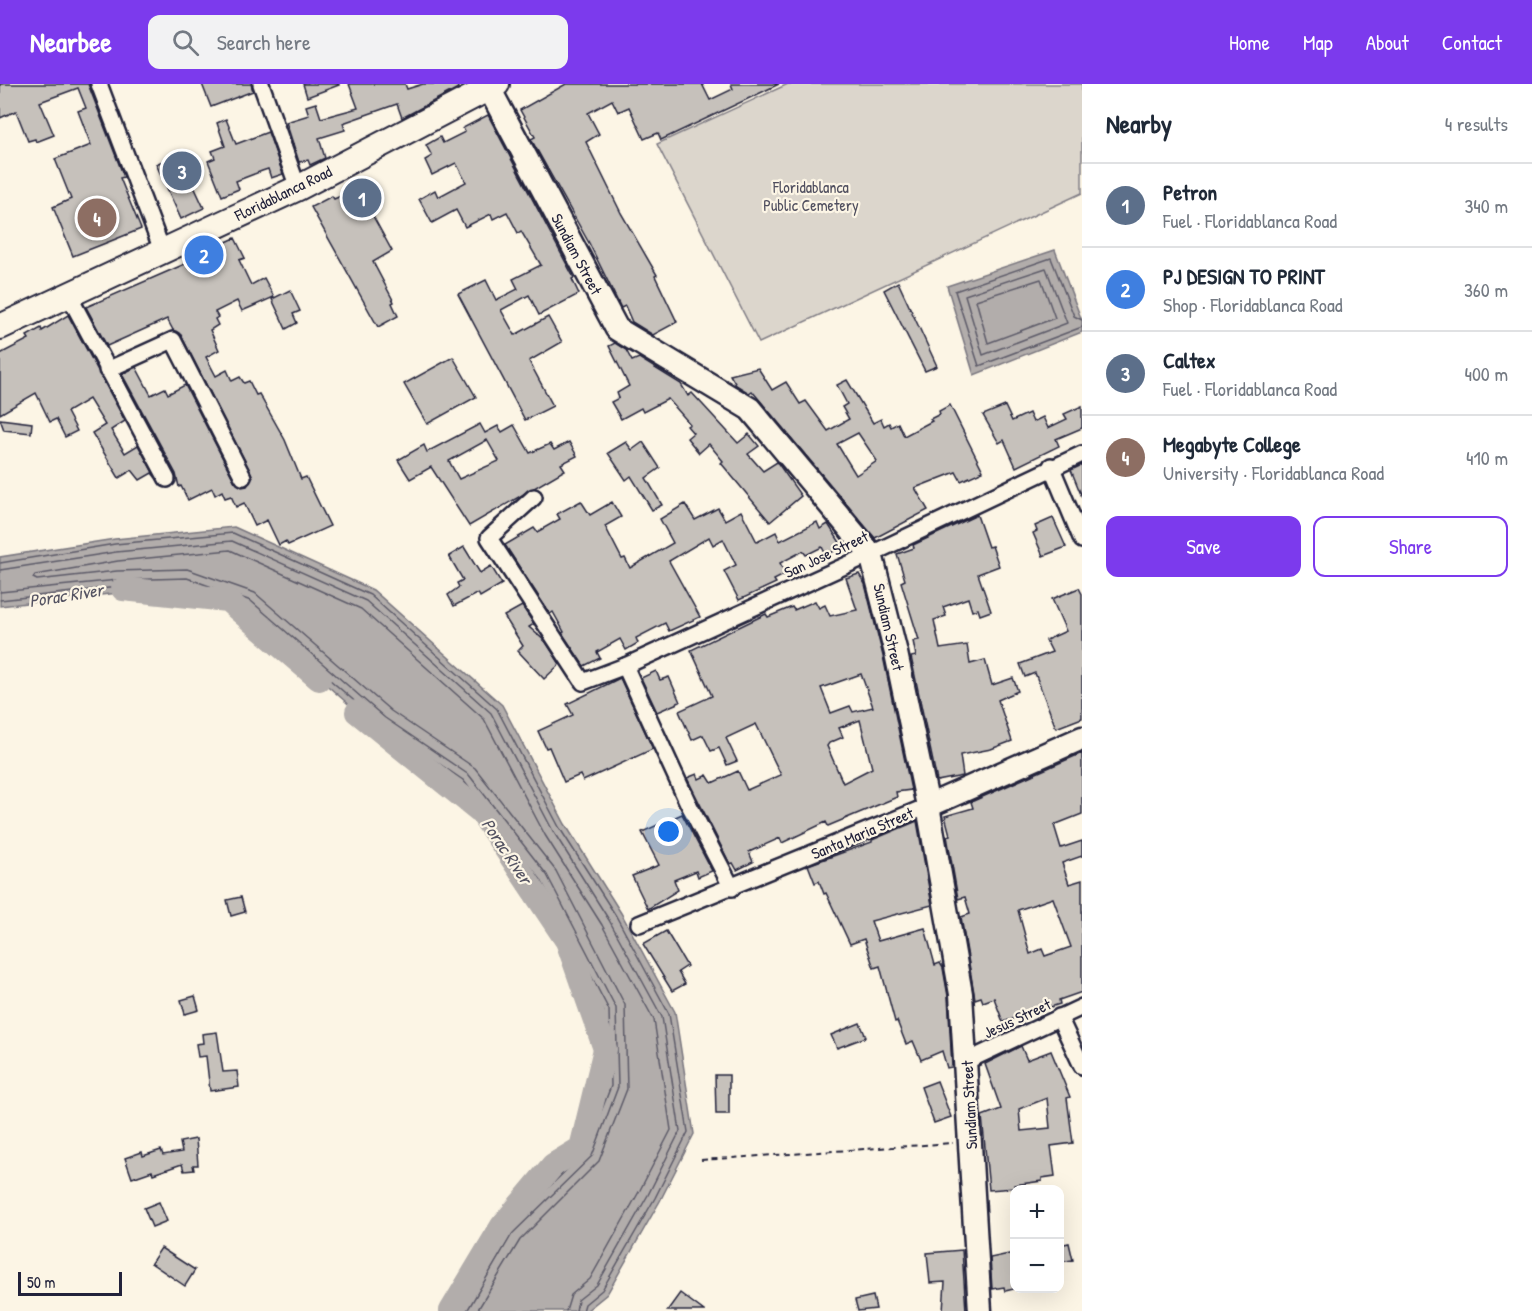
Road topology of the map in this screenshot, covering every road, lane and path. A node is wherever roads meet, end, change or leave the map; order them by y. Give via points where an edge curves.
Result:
1 (99, 84) edge
2 (261, 84) edge
3 (482, 88) edge
4 (298, 188) junction
5 (162, 250) junction
6 (68, 294) junction
7 (0, 327) edge
8 (107, 370) junction
9 (1082, 454) edge
10 (1051, 466) junction
11 (243, 477) dead end
12 (167, 479) dead end
13 (534, 497) dead end
14 (1082, 540) edge
15 (871, 554) junction
16 (625, 666) junction
17 (1082, 738) edge
18 (928, 806) junction
19 (732, 888) junction
20 (639, 924) dead end
21 (1082, 1007) edge
22 (1059, 1017) junction
23 (967, 1061) junction
24 (1082, 1066) edge
25 (971, 1142) junction
26 (701, 1160) dead end
27 (980, 1311) edge

1 - 5 street
2 - 4 street
3 - 4 main road, Floridablanca Road
3 - 15 street, Sundiam Street via 617,330 750,410
4 - 5 main road, Floridablanca Road
5 - 6 main road, Floridablanca Road
6 - 7 main road, Floridablanca Road
6 - 8 street
8 - 11 street via 173,340
8 - 12 street
9 - 10 street, San Jose Street
10 - 14 street
10 - 15 street, San Jose Street
13 - 16 street, San Jose Street via 489,538 583,682
15 - 16 street, San Jose Street
15 - 18 street, Sundiam Street
16 - 19 street
17 - 18 street, Santa Maria Street
18 - 19 street, Santa Maria Street
18 - 23 street, Sundiam Street via 961,994
19 - 20 street, Santa Maria Street
21 - 22 street, Jesus Street
22 - 23 street, Jesus Street
22 - 24 street
23 - 25 street, Sundiam Street
25 - 26 path
25 - 27 street, Sundiam Street

